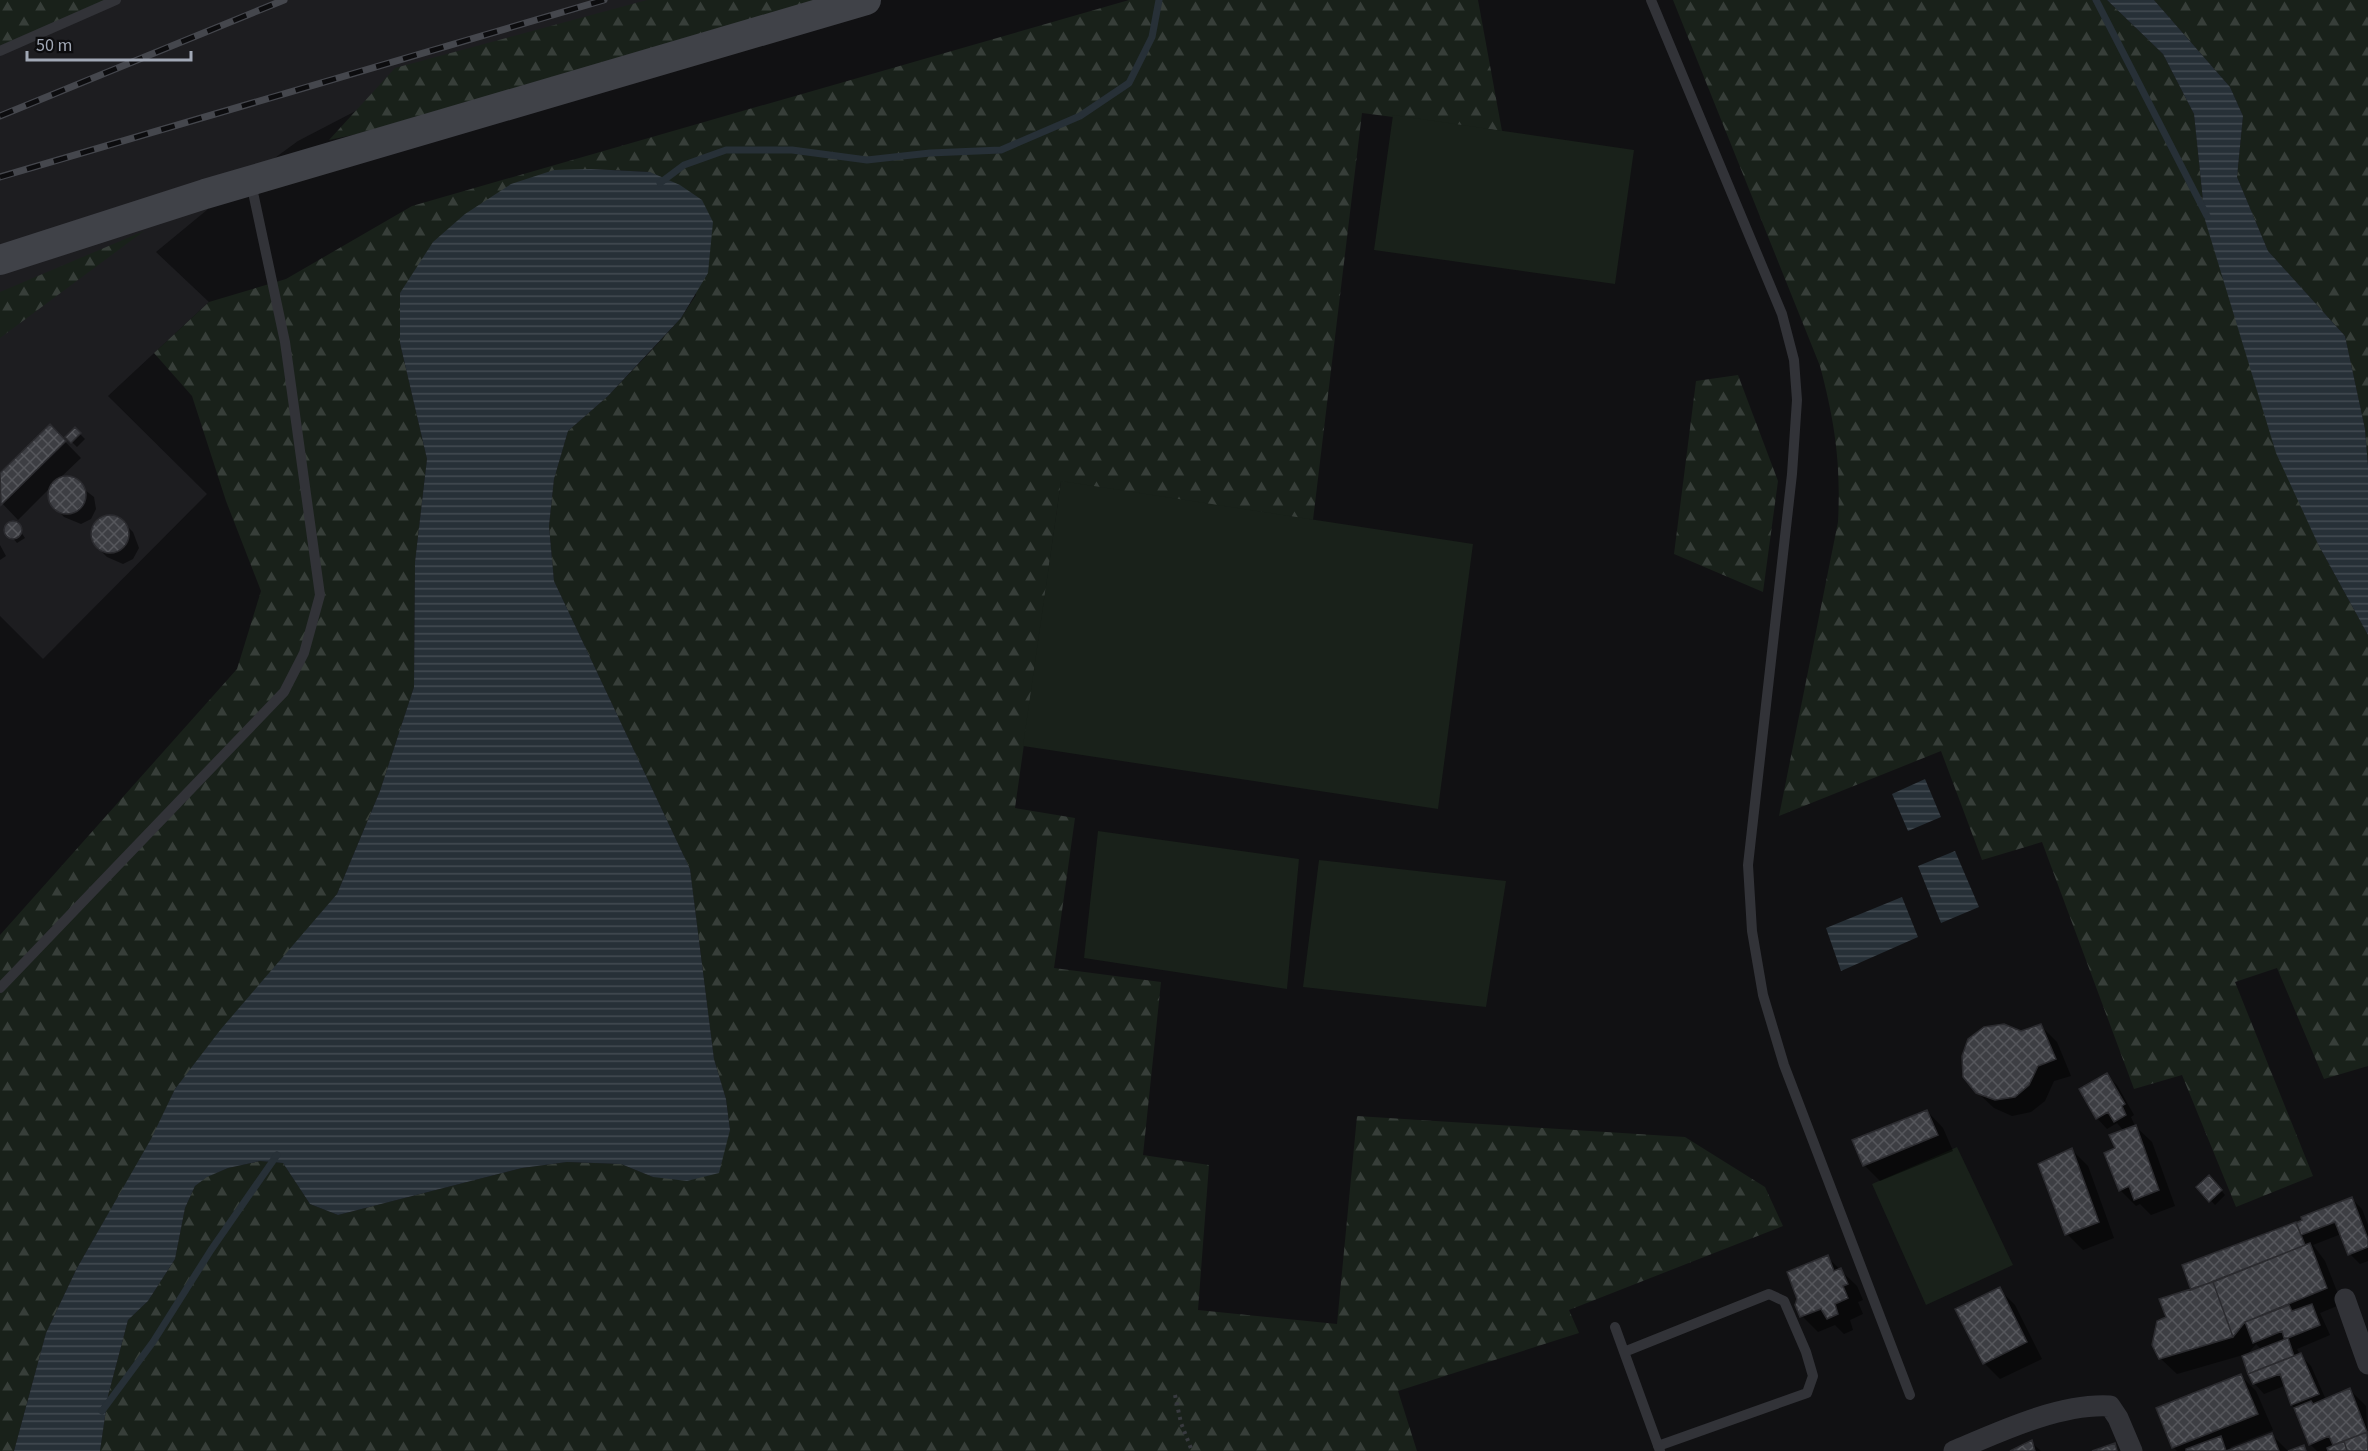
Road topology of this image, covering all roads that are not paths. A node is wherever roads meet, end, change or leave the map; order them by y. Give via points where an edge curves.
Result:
1 (116, 0) edge
2 (866, 0) edge
3 (1651, 0) edge
4 (0, 51) edge
5 (251, 180) junction
6 (0, 260) edge
7 (0, 988) edge
8 (2345, 1299) dead end
9 (1614, 1327) dead end
10 (1624, 1352) junction
11 (2368, 1364) edge
12 (1910, 1395) dead end
13 (1659, 1448) edge
14 (1954, 1451) edge
15 (2132, 1451) edge

1 - 4 lane
2 - 5 street
3 - 12 lane via 1782,314 1794,360 1797,400 1792,474 1748,865 1752,931 1763,995 1784,1065
5 - 6 street
5 - 7 lane via 285,342 320,595 304,653 284,692
8 - 11 street
9 - 10 lane
10 - 13 lane
10 - 13 lane via 1769,1294 1784,1301 1806,1352 1813,1376 1807,1393
14 - 15 street via 2057,1413 2079,1407 2110,1406

